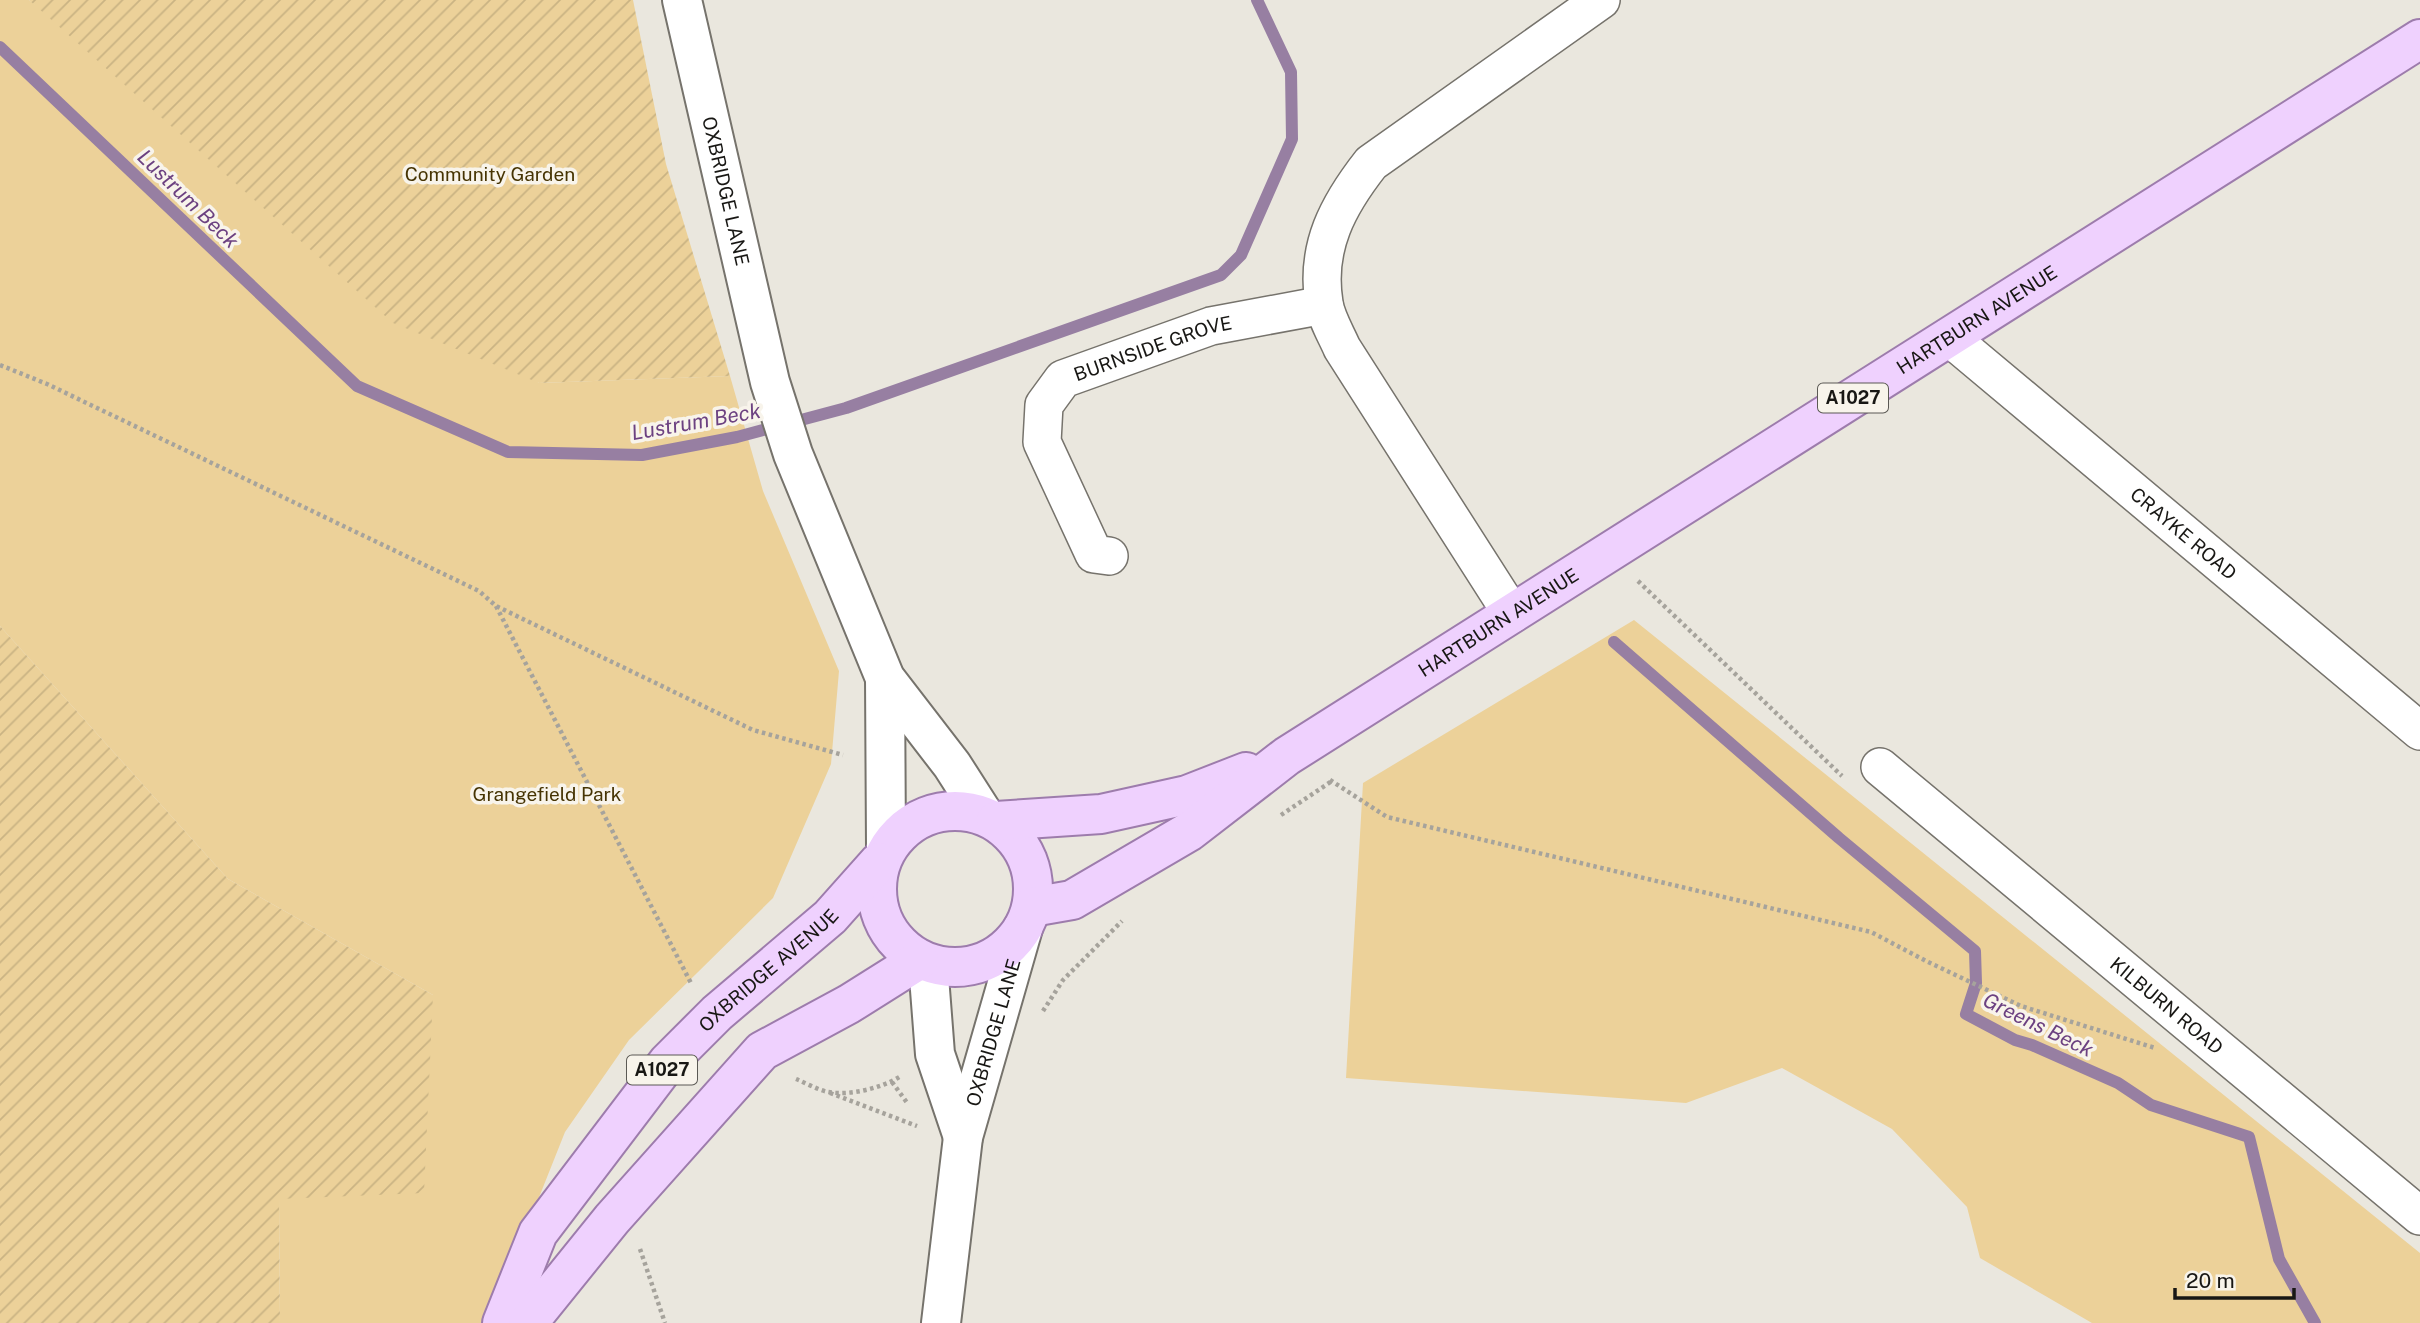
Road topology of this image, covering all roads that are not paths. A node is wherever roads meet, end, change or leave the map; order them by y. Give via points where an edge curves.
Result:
1 (682, 0) edge
2 (1601, 0) edge
3 (2420, 39) edge
4 (1324, 305) junction
5 (1949, 337) junction
6 (1109, 556) dead end
7 (1512, 614) junction
8 (885, 678) junction
9 (2420, 731) edge
10 (1287, 756) junction
11 (1880, 767) dead end
12 (990, 818) junction
13 (883, 855) junction
14 (1028, 917) junction
15 (924, 962) junction
16 (946, 1134) junction
17 (2420, 1216) edge
18 (502, 1323) edge
19 (528, 1323) edge
20 (942, 1323) edge

1 - 8 street, OXBRIDGE LANE via 771,382 793,454
2 - 4 street via 1371,163 1330,228 1322,267
3 - 5 main road, HARTBURN AVENUE / A1027
4 - 6 street, BURNSIDE GROVE via 1211,326 1063,379 1044,405 1042,442 1094,554
4 - 7 street via 1342,348
5 - 7 main road, HARTBURN AVENUE / A1027
5 - 9 street, CRAYKE ROAD
7 - 10 main road, HARTBURN AVENUE / A1027
8 - 12 street
8 - 13 street
10 - 12 main road, HARTBURN AVENUE / A1027 via 1187,794 1101,814
10 - 14 main road, HARTBURN AVENUE / A1027 via 1190,831 1072,900
11 - 17 street, KILBURN ROAD via 1901,805
12 - 13 main road, A1027 via 946,810 912,821
12 - 14 main road via 1014,837 1028,858 1033,882
13 - 15 main road via 876,900 890,935
13 - 18 main road, OXBRIDGE AVENUE / A1027 via 830,917 717,1013 668,1062 538,1233
14 - 15 main road via 1004,951 977,965 947,968
14 - 16 street, OXBRIDGE LANE
15 - 16 street, OXBRIDGE LANE
15 - 19 main road, A1027 via 761,1051 612,1219
16 - 20 street, OXBRIDGE LANE

